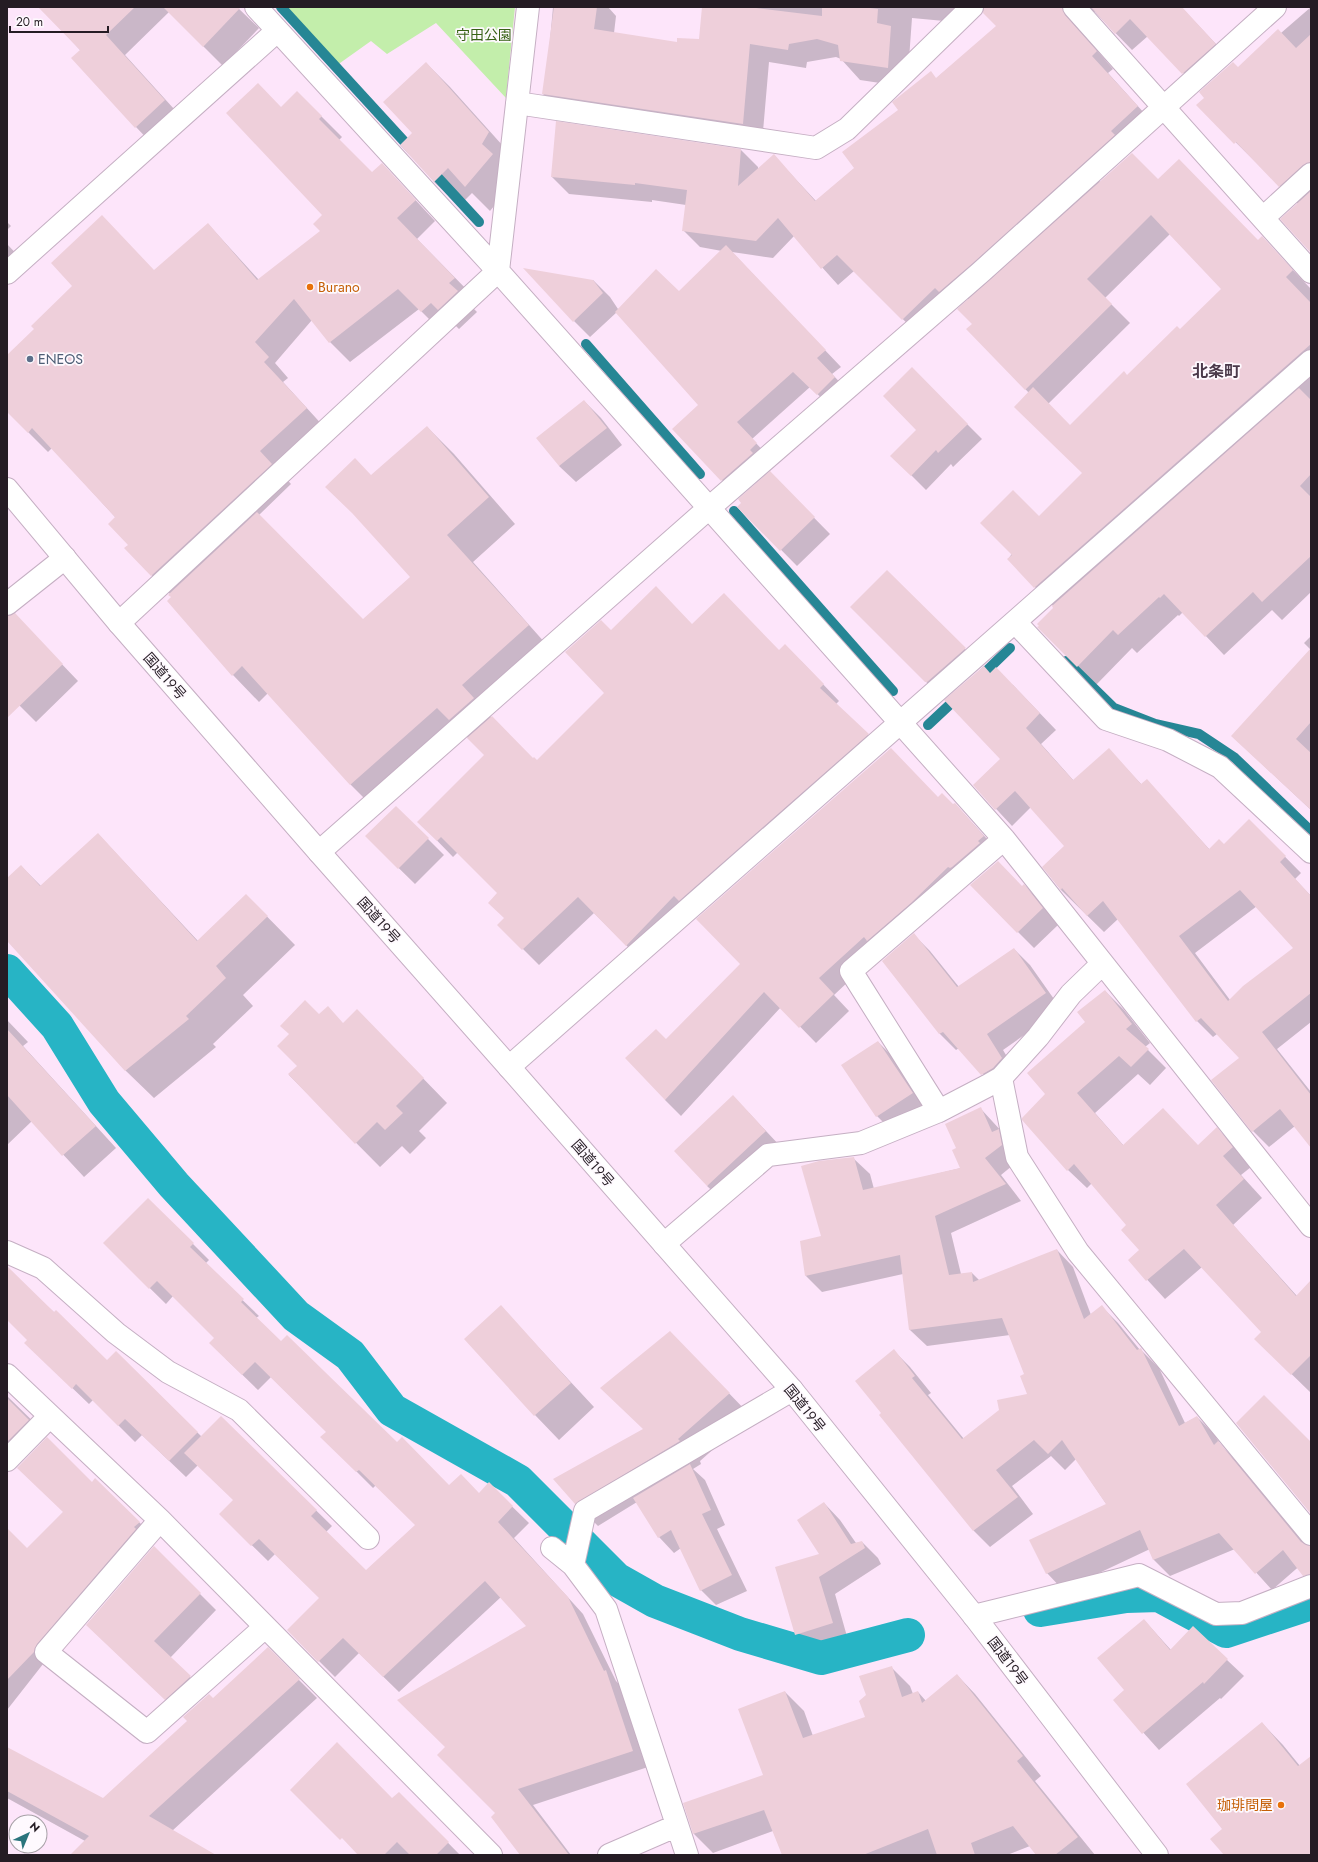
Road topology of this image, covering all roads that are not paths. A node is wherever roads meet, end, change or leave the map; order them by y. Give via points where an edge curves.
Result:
1 (256, 7) edge
2 (528, 7) edge
3 (972, 7) edge
4 (1074, 7) edge
5 (1275, 7) edge
6 (277, 31) junction
7 (517, 103) junction
8 (1163, 107) junction
9 (1311, 174) edge
10 (1263, 218) junction
11 (498, 271) junction
12 (1311, 272) edge
13 (7, 273) edge
14 (1311, 361) edge
15 (7, 489) edge
16 (709, 508) junction
17 (65, 558) junction
18 (7, 604) edge
19 (119, 623) junction
20 (1016, 623) junction
21 (900, 723) junction
22 (1004, 839) junction
23 (319, 852) junction
24 (1311, 852) edge
25 (1102, 964) junction
26 (509, 1067) junction
27 (1001, 1078) junction
28 (939, 1111) junction
29 (1311, 1226) edge
30 (664, 1244) junction
31 (7, 1252) edge
32 (7, 1375) edge
33 (792, 1390) junction
34 (50, 1416) junction
35 (7, 1460) edge
36 (160, 1520) junction
37 (1311, 1534) edge
38 (368, 1538) dead end
39 (552, 1548) dead end
40 (574, 1561) junction
41 (1311, 1586) edge
42 (974, 1616) junction
43 (265, 1627) junction
44 (676, 1826) junction
45 (491, 1855) edge
46 (609, 1855) edge
47 (687, 1855) edge
48 (1157, 1855) edge

1 - 6 main road
2 - 7 main road
3 - 7 main road via 847,129 816,148
4 - 8 main road
5 - 8 main road
6 - 11 main road
6 - 13 main road
7 - 11 main road
8 - 10 main road
8 - 16 main road via 981,272
9 - 10 main road
10 - 12 main road
11 - 16 main road
11 - 19 main road
14 - 20 main road
15 - 17 main road, 国道19号
16 - 21 main road
16 - 23 main road
17 - 18 main road
17 - 19 main road, 国道19号
19 - 23 main road, 国道19号
20 - 21 main road
20 - 24 main road via 1106,720 1168,740 1220,767
21 - 22 main road
21 - 26 main road
22 - 25 main road
22 - 28 main road via 851,971
23 - 26 main road, 国道19号
25 - 27 main road via 1071,994 1038,1037
25 - 29 main road
26 - 30 main road, 国道19号
27 - 28 main road
27 - 37 main road via 1017,1157 1078,1252
28 - 30 main road via 862,1143 768,1155
30 - 33 main road, 国道19号
31 - 38 main road via 43,1268 116,1334 168,1372 239,1410
32 - 34 main road
33 - 40 main road via 585,1511
33 - 42 main road, 国道19号
34 - 35 main road
34 - 36 main road
36 - 43 main road
36 - 43 main road via 46,1652 147,1732
39 - 40 main road
40 - 44 main road via 606,1609
41 - 42 main road via 1242,1614 1216,1614 1139,1575
42 - 48 main road, 国道19号
43 - 45 main road
44 - 46 main road
44 - 47 main road

